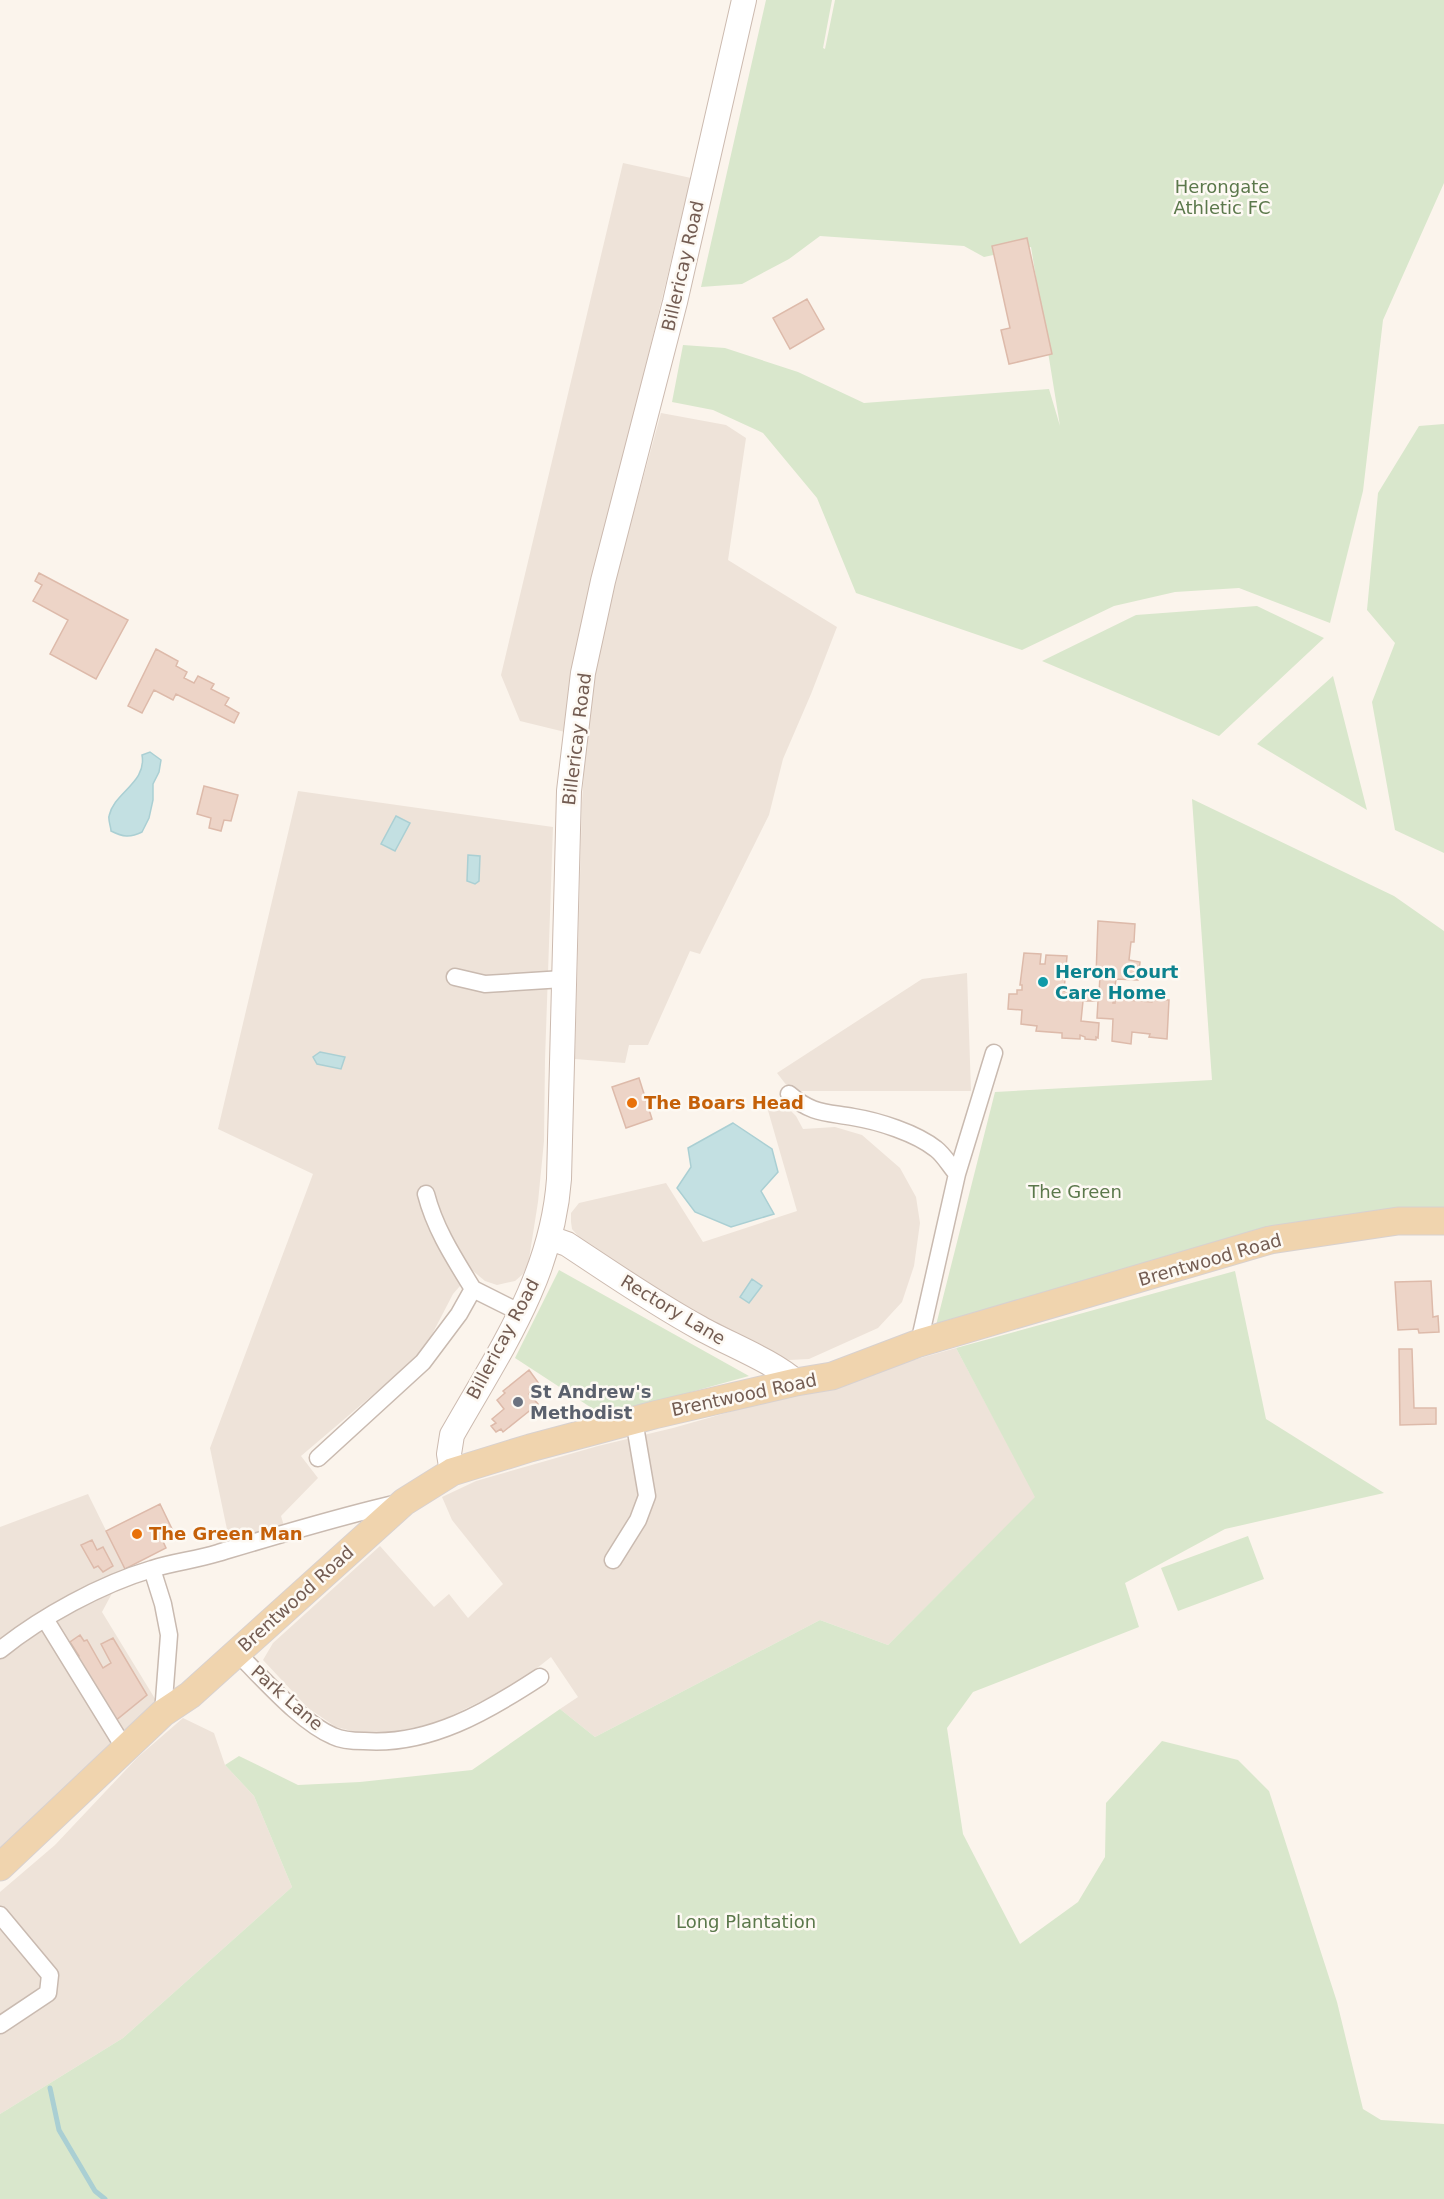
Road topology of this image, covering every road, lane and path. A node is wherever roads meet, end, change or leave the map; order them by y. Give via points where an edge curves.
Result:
1 (744, 0) edge
2 (455, 977) dead end
3 (563, 979) junction
4 (994, 1053) dead end
5 (789, 1094) dead end
6 (957, 1174) junction
7 (426, 1194) dead end
8 (1444, 1221) edge
9 (550, 1238) junction
10 (473, 1289) junction
11 (521, 1313) junction
12 (919, 1343) junction
13 (796, 1382) junction
14 (634, 1420) junction
15 (318, 1458) dead end
16 (452, 1472) junction
17 (404, 1502) junction
18 (613, 1560) dead end
19 (152, 1569) junction
20 (45, 1619) junction
21 (0, 1650) edge
22 (237, 1653) junction
23 (540, 1677) dead end
24 (163, 1713) junction
25 (125, 1749) junction
26 (0, 1867) edge
27 (0, 1915) edge
28 (0, 2025) edge

1 - 3 street, Billericay Road via 675,302 583,673 569,791
2 - 3 street via 485,984
3 - 9 street, Billericay Road via 559,1179
4 - 6 street
5 - 6 street via 813,1111 855,1117 911,1134 937,1149
6 - 12 street
7 - 10 street via 444,1242
8 - 12 main road, Brentwood Road via 1398,1221 1270,1240
9 - 11 street, Billericay Road
9 - 13 street, Rectory Lane via 567,1244 667,1310 784,1371
10 - 11 street
10 - 15 street via 423,1362
11 - 16 street, Billericay Road via 452,1435
12 - 13 main road, Brentwood Road via 832,1376
13 - 14 main road, Brentwood Road
14 - 16 main road, Brentwood Road
14 - 18 street via 647,1496 638,1520
16 - 17 main road, Brentwood Road
17 - 19 street
17 - 22 main road, Brentwood Road
19 - 20 street via 106,1585
19 - 24 street via 169,1635
20 - 21 street
20 - 25 street
22 - 23 street, Park Lane via 306,1719 334,1737 357,1741 384,1743 447,1728 484,1712
22 - 24 main road, Brentwood Road via 190,1695
24 - 25 main road, Brentwood Road
25 - 26 main road, Brentwood Road
27 - 28 street via 50,1975 48,1993

